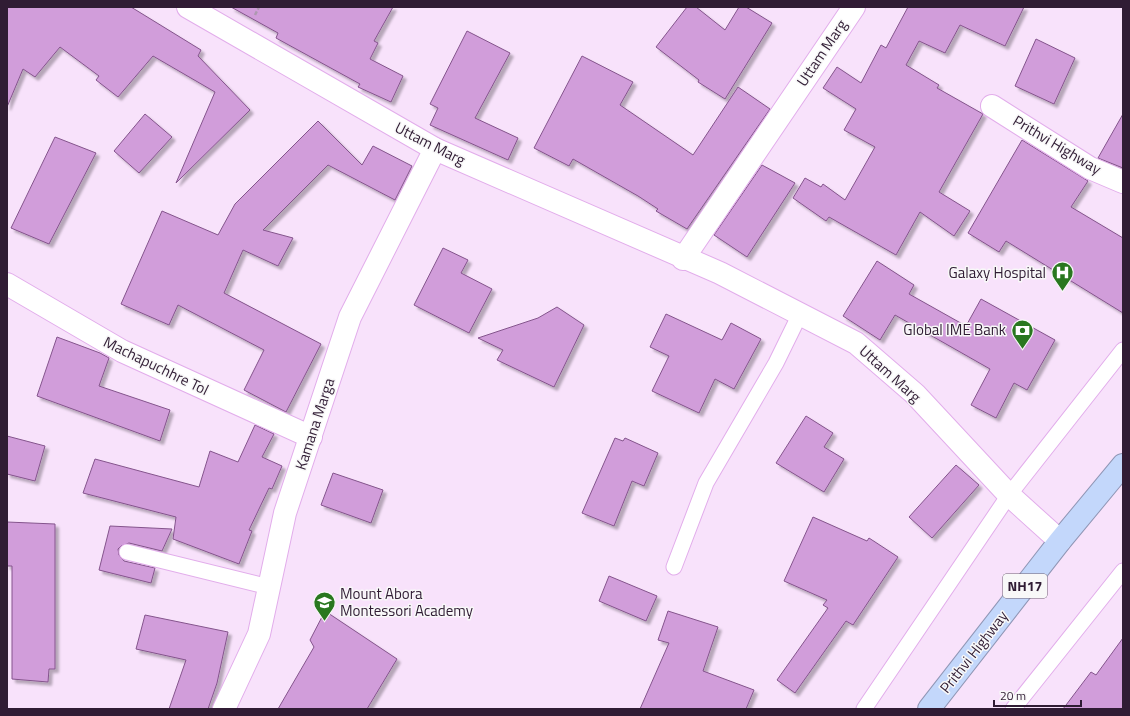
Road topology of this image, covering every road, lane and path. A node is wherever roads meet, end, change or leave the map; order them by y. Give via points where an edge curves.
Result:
1 (188, 7) edge
2 (854, 7) edge
3 (992, 106) dead end
4 (435, 149) junction
5 (1123, 182) edge
6 (683, 259) junction
7 (7, 284) edge
8 (800, 314) junction
9 (1123, 350) edge
10 (311, 437) junction
11 (1123, 464) edge
12 (1009, 495) junction
13 (1060, 541) junction
14 (127, 552) dead end
15 (674, 567) dead end
16 (1123, 571) edge
17 (269, 587) junction
18 (224, 709) edge
19 (864, 709) edge
20 (929, 709) edge
21 (1013, 709) edge

1 - 4 street, Uttam Marg
2 - 6 street, Uttam Marg
3 - 5 street, Prithvi Highway via 1090,168
4 - 6 street, Uttam Marg
4 - 10 street, Kamana Marga via 350,317
6 - 8 street, Uttam Marg via 720,273
7 - 10 street, Machapuchhre Tol via 122,352
8 - 12 street, Uttam Marg via 856,343 915,394
8 - 15 lane via 776,363 706,483
9 - 12 lane
10 - 17 street, Kamana Marga via 285,513
11 - 13 highway, Prithvi Highway / NH17
12 - 13 street, Uttam Marg
12 - 19 lane
13 - 20 highway, Prithvi Highway / NH17
14 - 17 lane
16 - 21 lane
17 - 18 street, Kamana Marga via 259,634

